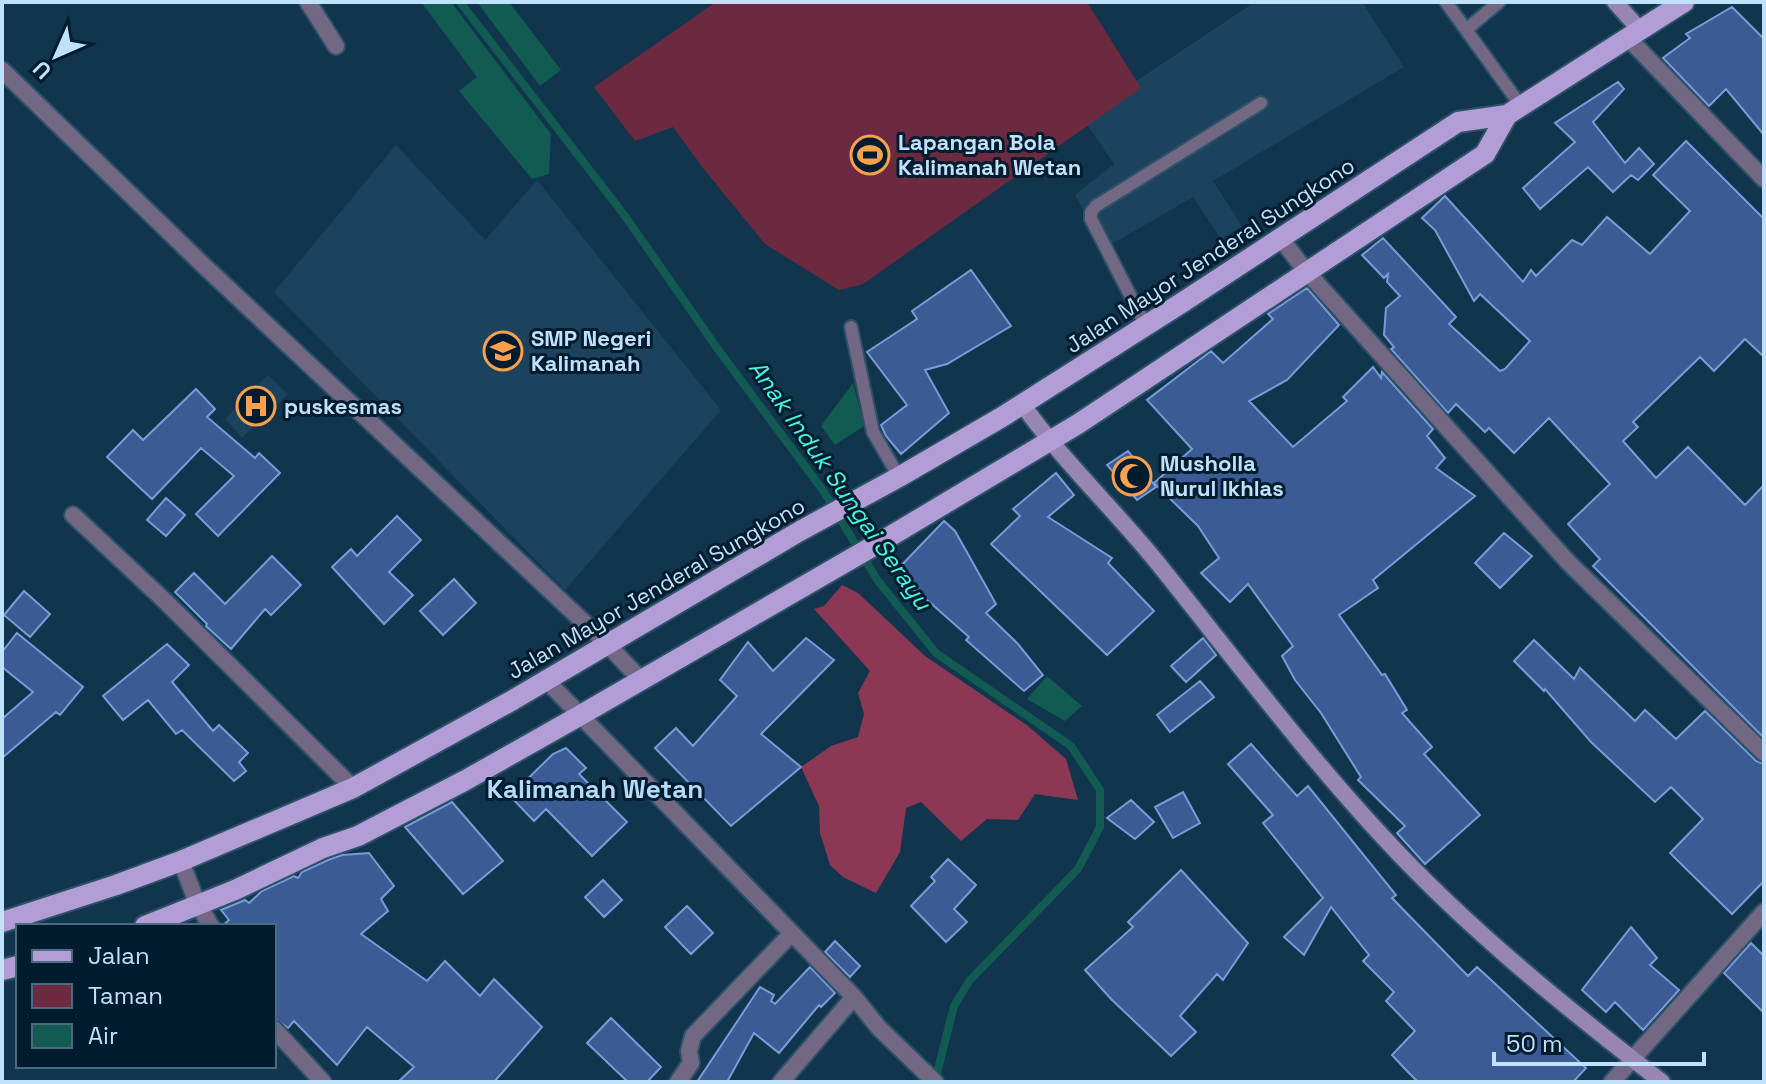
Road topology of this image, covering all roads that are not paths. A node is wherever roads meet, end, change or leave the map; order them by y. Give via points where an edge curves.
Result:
1 (308, 2) edge
2 (1446, 2) edge
3 (1499, 2) edge
4 (1615, 2) edge
5 (1684, 2) edge
6 (1467, 29) junction
7 (1634, 34) junction
8 (336, 46) dead end
9 (3, 74) edge
10 (1261, 103) dead end
11 (1514, 110) junction
12 (1764, 179) edge
13 (1281, 239) junction
14 (1306, 271) junction
15 (1146, 326) junction
16 (851, 327) dead end
17 (1022, 404) junction
18 (1049, 441) junction
19 (899, 477) junction
20 (73, 515) dead end
21 (607, 644) junction
22 (546, 680) junction
23 (641, 680) junction
24 (579, 716) junction
25 (1764, 753) edge
26 (353, 788) junction
27 (181, 861) junction
28 (197, 903) junction
29 (1764, 912) edge
30 (2, 922) edge
31 (150, 924) edge
32 (210, 924) edge
33 (792, 933) junction
34 (854, 997) junction
35 (276, 1031) edge
36 (1632, 1059) junction
37 (323, 1082) edge
38 (678, 1082) edge
39 (781, 1082) edge
40 (935, 1082) edge
41 (1612, 1082) edge
42 (1662, 1082) edge

1 - 8 street
2 - 6 lane
3 - 6 lane
4 - 7 street
5 - 7 main road, Jalan Mayor Jenderal Sungkono
6 - 11 lane
7 - 11 main road, Jalan Mayor Jenderal Sungkono
7 - 12 street
9 - 21 street
10 - 15 lane via 1091,212
11 - 13 main road, Jalan Mayor Jenderal Sungkono via 1458,122
11 - 14 main road, Jalan Mayor Jenderal Sungkono via 1485,154
13 - 14 street
13 - 15 main road, Jalan Mayor Jenderal Sungkono
14 - 18 main road, Jalan Mayor Jenderal Sungkono
14 - 25 street via 1568,562
15 - 17 main road, Jalan Mayor Jenderal Sungkono
16 - 19 lane via 873,432
17 - 18 street
17 - 19 main road, Jalan Mayor Jenderal Sungkono
18 - 23 main road, Jalan Mayor Jenderal Sungkono
18 - 36 street via 1135,535 1308,752 1384,838 1513,959
19 - 21 main road, Jalan Mayor Jenderal Sungkono
20 - 26 street
21 - 22 main road, Jalan Mayor Jenderal Sungkono
21 - 23 street
22 - 24 street
22 - 26 main road, Jalan Mayor Jenderal Sungkono
23 - 24 main road, Jalan Mayor Jenderal Sungkono
24 - 28 main road, Jalan Mayor Jenderal Sungkono via 358,836
24 - 33 street
26 - 27 main road, Jalan Mayor Jenderal Sungkono
27 - 28 street
27 - 30 main road, Jalan Mayor Jenderal Sungkono
28 - 31 main road, Jalan Mayor Jenderal Sungkono
28 - 32 street
29 - 36 street
33 - 34 street
33 - 38 street via 693,1036 691,1063
34 - 39 street
34 - 40 street
35 - 37 street
36 - 41 street
36 - 42 street

